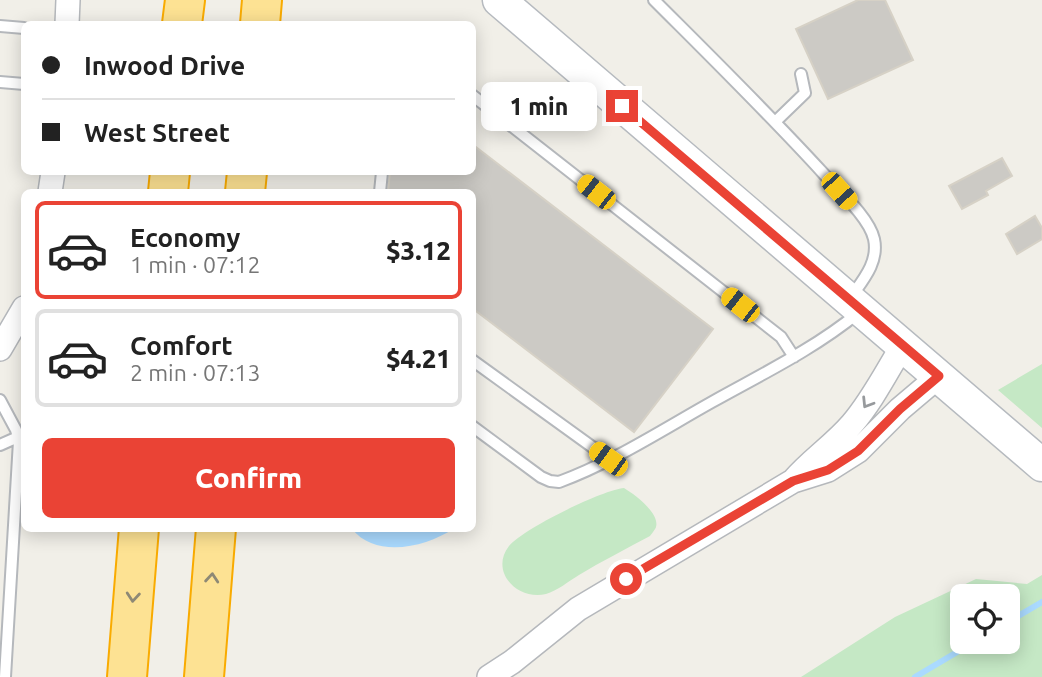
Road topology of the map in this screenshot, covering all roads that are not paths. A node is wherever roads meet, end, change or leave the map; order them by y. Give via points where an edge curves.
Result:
1 (68, 0) edge
2 (185, 0) edge
3 (262, 0) edge
4 (499, 0) edge
5 (654, 0) edge
6 (66, 21) edge
7 (183, 21) edge
8 (260, 21) edge
9 (0, 26) edge
10 (21, 28) edge
11 (801, 74) dead end
12 (0, 82) edge
13 (21, 84) edge
14 (476, 98) edge
15 (775, 122) junction
16 (855, 304) junction
17 (21, 313) edge
18 (903, 345) junction
19 (0, 349) edge
20 (794, 357) junction
21 (476, 363) edge
22 (939, 376) junction
23 (0, 400) edge
24 (476, 429) edge
25 (18, 437) junction
26 (0, 446) edge
27 (608, 459) junction
28 (1042, 465) edge
29 (793, 481) junction
30 (139, 532) edge
31 (216, 532) edge
32 (544, 636) junction
33 (5, 677) edge
34 (127, 677) edge
35 (204, 677) edge
36 (489, 677) edge
37 (520, 677) edge

1 - 6 street
2 - 7 highway
3 - 8 highway
4 - 16 main road
5 - 15 lane
9 - 10 lane
11 - 15 lane via 805,93
12 - 13 lane
14 - 20 lane via 781,337
15 - 16 lane via 871,231 872,264
16 - 18 main road
16 - 20 lane via 832,334
17 - 19 street
18 - 22 main road
18 -> 29 street via 854,422
20 - 27 lane
21 - 27 lane
22 - 28 main road
22 - 29 street via 858,451 828,470
23 - 25 lane
24 - 27 lane via 550,481 564,480
25 - 26 lane
25 - 33 lane
29 - 32 street via 591,600
30 -> 34 highway
35 -> 31 highway
32 - 36 street
32 - 37 street

